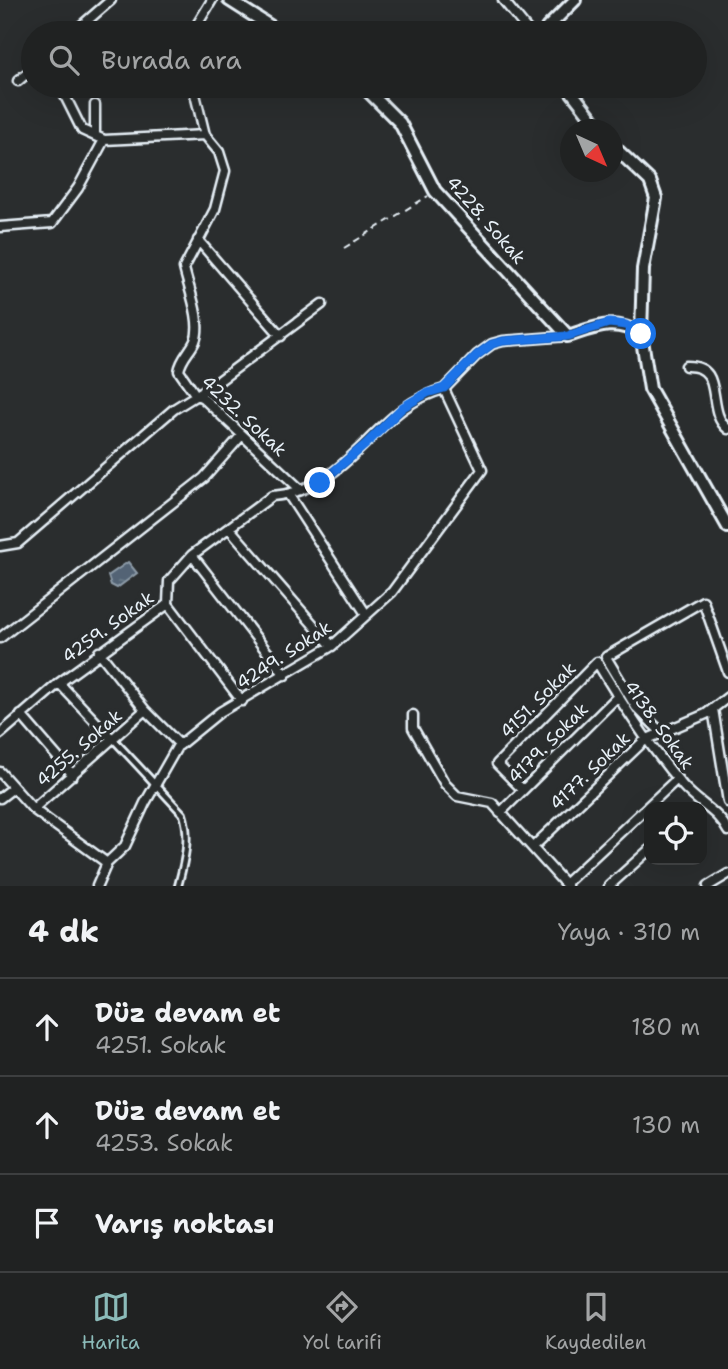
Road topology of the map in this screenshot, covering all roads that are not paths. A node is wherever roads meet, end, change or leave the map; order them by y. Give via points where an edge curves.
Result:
1 (111, 0) edge
2 (212, 0) edge
3 (229, 0) edge
4 (503, 0) edge
5 (575, 0) edge
6 (87, 21) edge
7 (199, 21) edge
8 (262, 21) edge
9 (520, 21) edge
10 (554, 21) edge
11 (21, 79) edge
12 (18, 82) dead end
13 (66, 98) edge
14 (196, 98) edge
15 (375, 98) edge
16 (576, 98) edge
17 (95, 105) dead end
18 (592, 119) edge
19 (95, 134) junction
20 (205, 135) junction
21 (104, 140) junction
22 (623, 155) edge
23 (0, 227) edge
24 (198, 240) junction
25 (322, 304) dead end
26 (641, 334) junction
27 (281, 336) junction
28 (568, 336) junction
29 (686, 366) dead end
30 (444, 388) junction
31 (195, 394) junction
32 (728, 429) edge
33 (242, 435) junction
34 (301, 490) junction
35 (288, 494) junction
36 (728, 527) edge
37 (229, 528) junction
38 (0, 546) edge
39 (192, 555) junction
40 (167, 604) junction
41 (366, 614) junction
42 (0, 638) edge
43 (332, 646) junction
44 (99, 652) junction
45 (597, 662) joint
46 (728, 672) edge
47 (285, 674) junction
48 (59, 683) junction
49 (617, 697) junction
50 (728, 697) edge
51 (242, 701) junction
52 (713, 709) junction
53 (145, 710) junction
54 (21, 715) junction
55 (413, 715) dead end
56 (662, 733) junction
57 (0, 734) edge
58 (112, 739) junction
59 (646, 740) junction
60 (180, 745) junction
61 (0, 772) edge
62 (73, 775) junction
63 (677, 779) junction
64 (156, 784) junction
65 (12, 788) junction
66 (523, 790) junction
67 (0, 798) edge
68 (695, 802) edge
69 (728, 802) edge
70 (33, 809) junction
71 (707, 809) edge
72 (500, 813) junction
73 (725, 814) edge
74 (728, 831) edge
75 (533, 848) junction
76 (644, 854) edge
77 (107, 863) junction
78 (728, 874) edge
79 (566, 885) edge
80 (97, 886) edge
81 (178, 886) edge
82 (609, 886) edge
83 (708, 886) edge

1 - 6 street
2 - 7 street
3 - 8 street
4 - 9 street
5 - 10 street
11 - 12 street
13 - 19 street via 82,130
14 - 20 street, 4232. Sokak
15 - 28 street, 4228. Sokak via 400,123 435,191
16 - 18 street
17 - 19 street
19 - 21 street
20 - 21 street
20 - 24 street, 4232. Sokak via 219,152 225,171 215,209
21 - 23 street via 52,223
22 - 26 street via 650,181 656,198 643,269
24 - 27 street
24 - 31 street, 4232. Sokak via 184,268 196,324 195,341 178,371
25 - 27 street
26 - 28 street via 626,325 609,323
26 - 36 street via 650,389
27 - 31 street
28 - 30 street via 492,344
29 - 32 street via 703,368 710,375 714,404
30 - 34 street, 4259. Sokak via 403,407 320,483
30 - 41 street, 4249. Sokak via 482,470 392,592
31 - 33 street, 4232. Sokak
31 - 38 street via 18,543
33 - 34 street, 4232. Sokak
33 - 42 street via 204,478
34 - 35 street, 4259. Sokak
35 - 37 street, 4259. Sokak via 272,496
35 - 41 street
37 - 39 street, 4259. Sokak
37 - 43 street
39 - 40 street, 4259. Sokak via 169,581
39 - 47 street
40 - 44 street, 4259. Sokak
40 - 51 street
41 - 43 street, 4249. Sokak
43 - 47 street, 4249. Sokak
44 - 48 street, 4259. Sokak
44 - 53 street
45 - 49 street, 4138. Sokak
45 - 66 street, 4151. Sokak via 497,764
46 - 56 street via 703,601 606,657 636,707
47 - 51 street, 4249. Sokak
48 - 54 street, 4259. Sokak
48 - 58 street
49 - 59 street, 4138. Sokak
49 - 66 street, 4179. Sokak
50 - 52 street, 4177. Sokak
51 - 60 street, 4249. Sokak via 220,712
52 - 56 street, 4177. Sokak
52 - 69 street
53 - 58 street, 4255. Sokak
53 - 60 street
54 - 57 street, 4259. Sokak
54 - 62 street
55 - 72 street via 413,728 445,783 457,796 492,803
56 - 59 street, 4177. Sokak
58 - 62 street, 4255. Sokak
58 - 64 lane
59 - 63 street, 4138. Sokak
59 - 75 street, 4177. Sokak
60 - 64 street, 4249. Sokak
61 - 65 street
62 - 70 street, 4255. Sokak
63 - 68 street, 4138. Sokak
63 - 79 street
64 - 77 street, 4249. Sokak via 125,846
64 - 81 lane via 185,820 186,857
65 - 67 street
65 - 70 street
66 - 72 street, 4179. Sokak
70 - 77 street
71 - 73 street, 4138. Sokak
72 - 75 street
73 - 74 street, 4138. Sokak
75 - 79 street
76 - 82 street
77 - 80 street, 4249. Sokak
78 - 83 street

